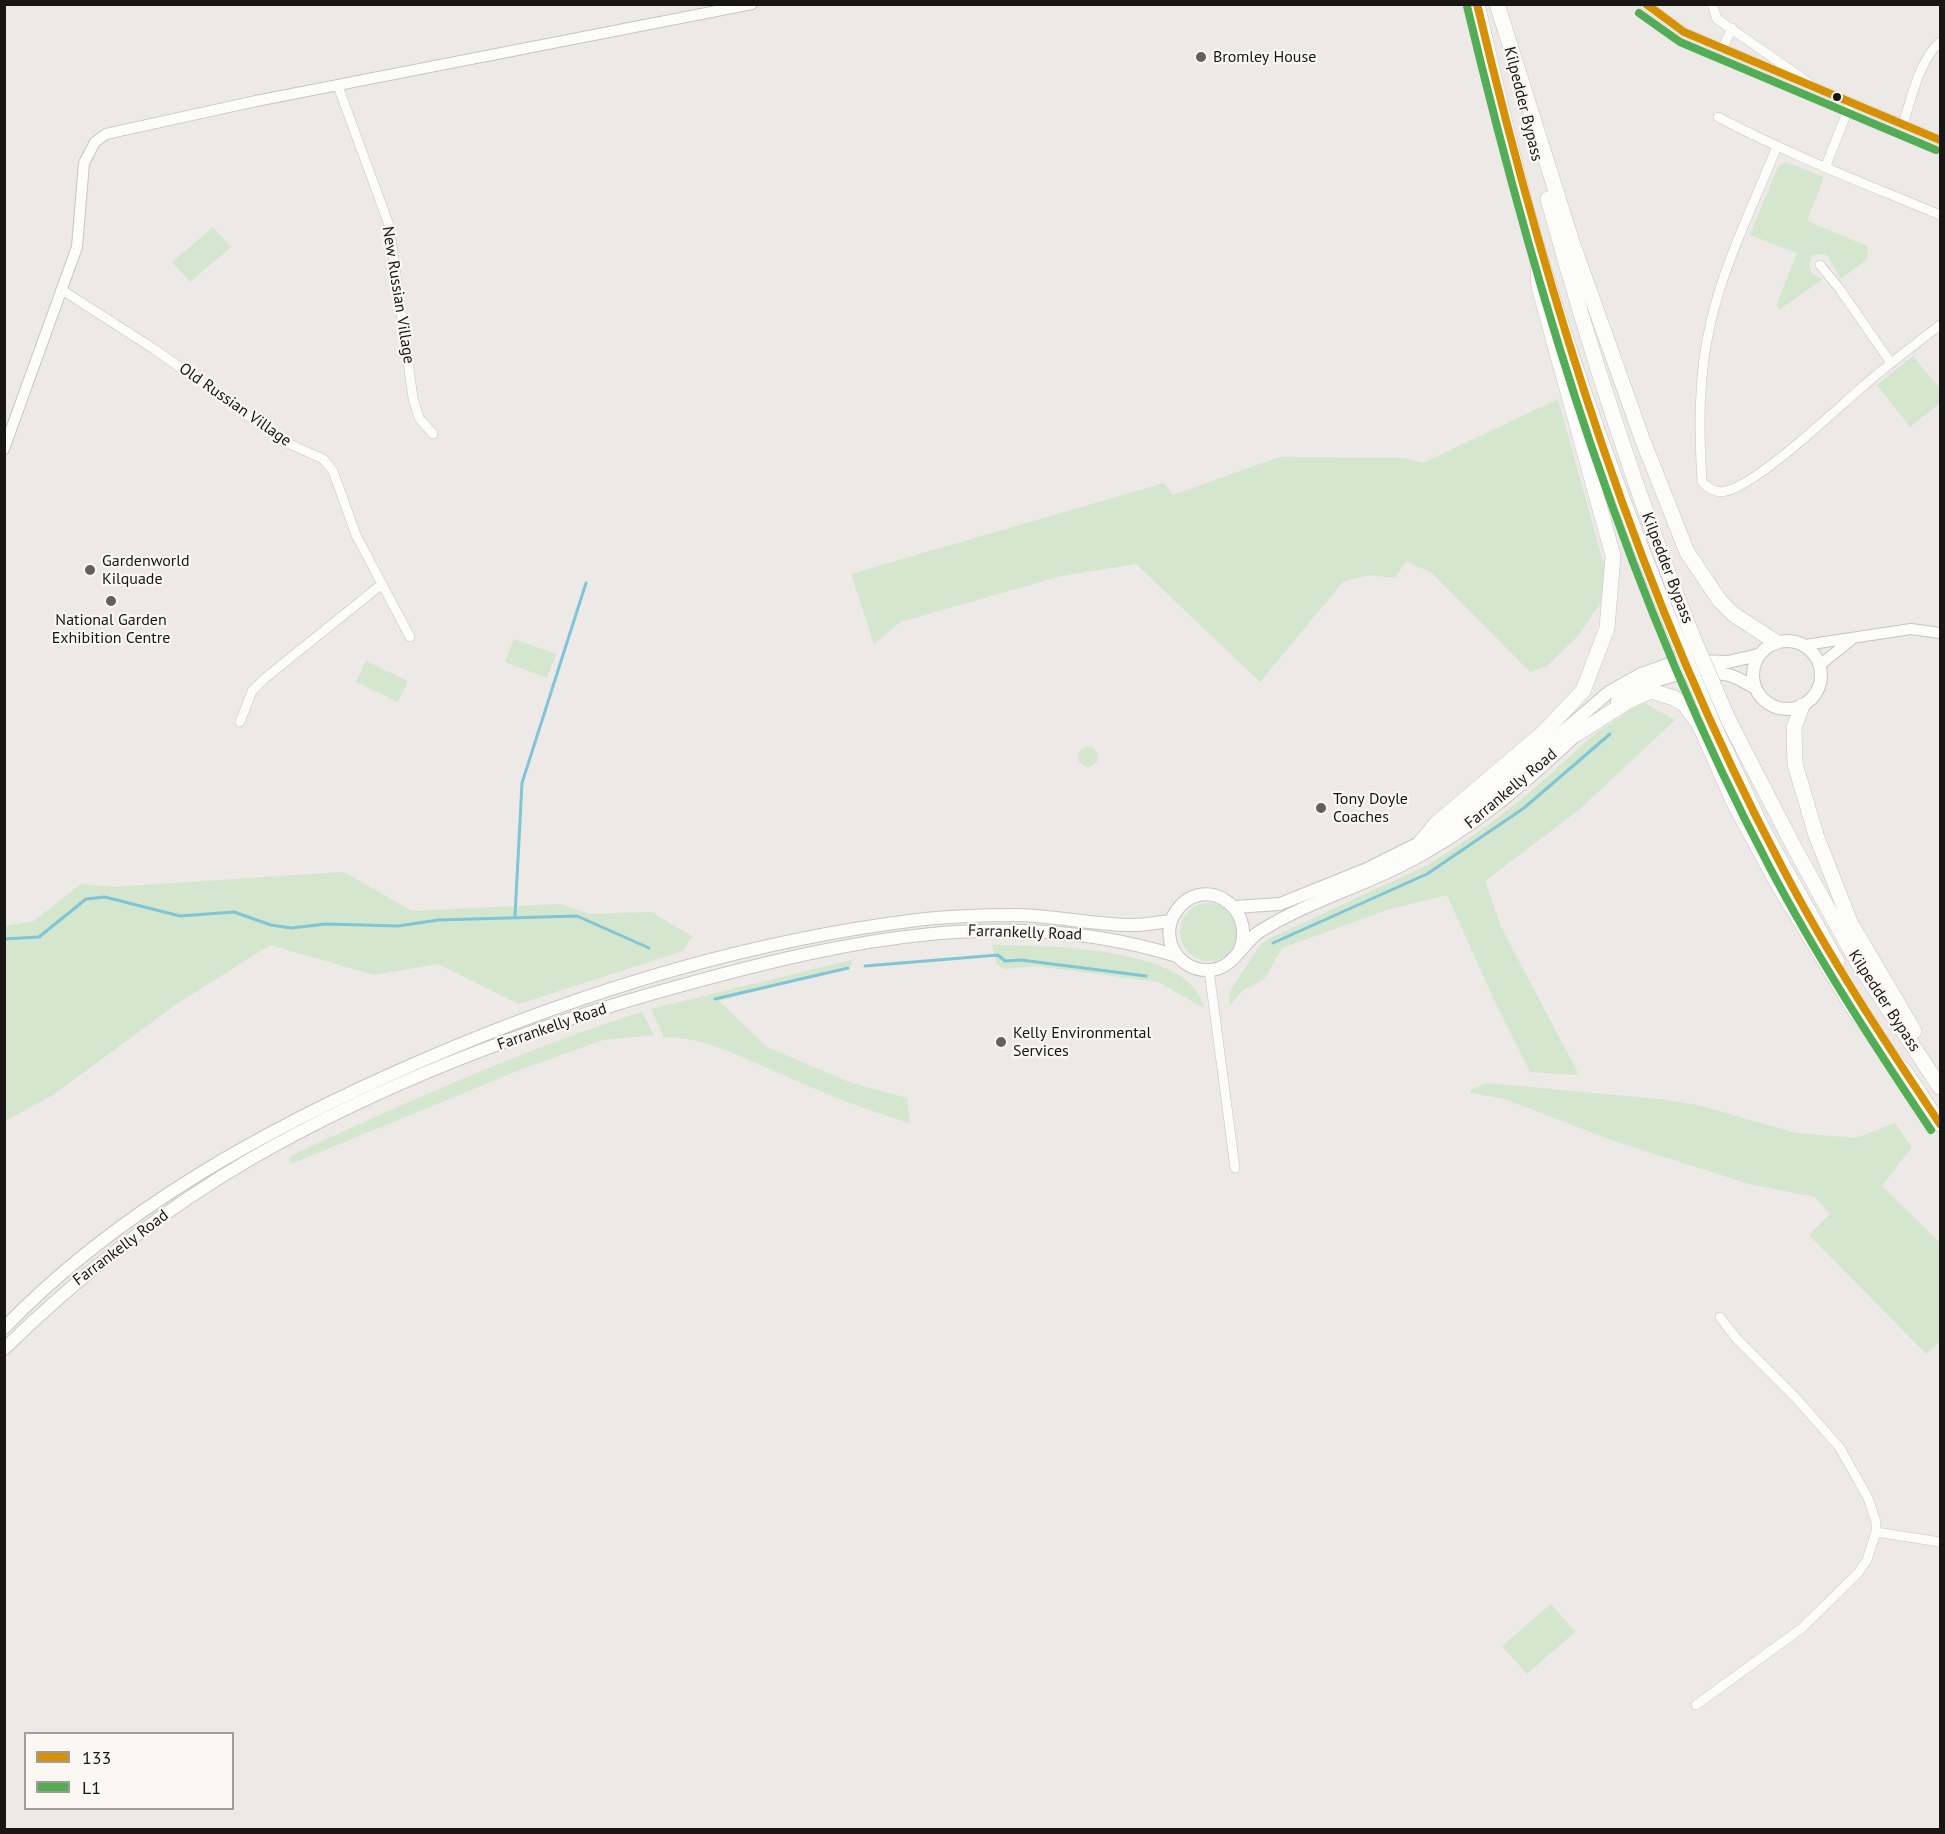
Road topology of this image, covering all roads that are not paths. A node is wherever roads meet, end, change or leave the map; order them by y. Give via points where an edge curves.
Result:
1 (752, 4) edge
2 (1477, 4) edge
3 (1645, 4) edge
4 (1701, 4) edge
5 (1712, 5) edge
6 (1498, 6) edge
7 (1732, 28) junction
8 (1941, 42) edge
9 (1722, 48) junction
10 (338, 86) junction
11 (1819, 90) junction
12 (1851, 102) junction
13 (1718, 117) dead end
14 (1903, 124) junction
15 (1941, 140) edge
16 (1778, 146) junction
17 (1825, 168) junction
18 (1941, 215) edge
19 (1538, 248) junction
20 (1820, 265) dead end
21 (62, 290) junction
22 (1941, 325) edge
23 (1891, 363) junction
24 (433, 434) dead end
25 (4, 449) edge
26 (382, 584) junction
27 (1941, 633) edge
28 (1860, 634) junction
29 (410, 637) dead end
30 (1776, 642) junction
31 (1687, 644) junction
32 (1804, 645) junction
33 (1758, 655) junction
34 (1820, 665) junction
35 (1754, 687) junction
36 (1802, 706) junction
37 (240, 722) dead end
38 (1577, 734) junction
39 (1421, 842) junction
40 (1234, 907) junction
41 (1171, 921) junction
42 (1239, 952) junction
43 (1177, 956) junction
44 (1209, 970) junction
45 (1941, 1076) edge
46 (1908, 1077) junction
47 (1941, 1088) edge
48 (1941, 1124) edge
49 (1235, 1168) dead end
50 (1720, 1317) dead end
51 (4, 1328) edge
52 (4, 1349) edge
53 (1876, 1532) junction
54 (1941, 1542) edge
55 (1696, 1705) dead end

1 - 10 street
2 - 19 highway, Kilpedder Bypass
3 - 9 street via 1684,32
4 - 5 street
5 - 7 street via 1717,19
6 - 30 highway via 1572,242 1642,441 1687,552 1733,614
6 - 31 highway, Kilpedder Bypass via 1568,269
7 - 9 street
7 - 11 street
8 - 14 street via 1933,49 1918,79
9 - 11 street
10 - 21 street via 128,127 95,142 84,163 77,247
10 - 24 street, New Russian Village via 389,225 413,398 419,418
11 - 12 street
12 - 14 street
12 - 17 street
13 - 16 street
14 - 15 street
16 - 17 street
16 - 23 street via 1710,325 1701,399 1702,482 1711,490 1725,492 1741,484 1803,438
17 - 18 street
19 - 31 highway, Kilpedder Bypass via 1632,528
19 - 39 highway via 1539,287 1613,556 1607,628 1583,691 1544,732 1437,823
20 - 23 street
21 - 25 street
21 - 26 street, Old Russian Village via 285,442 323,459 333,471 356,535
22 - 23 street
26 - 29 street, Old Russian Village
26 - 37 street via 264,679 252,691
27 - 28 street via 1911,629
28 - 32 street
28 - 34 street
30 - 32 main road
30 - 33 main road
31 - 46 highway, Kilpedder Bypass, bridge via 1714,726 1761,826 1849,983
31 - 47 highway, Kilpedder Bypass, bridge via 1858,963
32 - 34 main road
33 - 35 main road
33 - 39 main road, Farrankelly Road via 1728,662 1667,665 1641,674 1609,693 1474,808
34 - 36 main road via 1818,689
35 - 36 main road via 1779,709
35 - 38 main road, Farrankelly Road via 1730,675 1653,680 1632,690
36 - 45 highway via 1794,728 1795,764 1816,836 1850,922
38 - 42 main road, Farrankelly Road via 1479,820 1400,867 1260,931
38 - 46 highway via 1651,691 1685,705 1699,724 1736,807 1779,886 1855,1011
39 - 40 main road, Farrankelly Road via 1367,870 1280,904
40 - 41 main road via 1225,900 1202,895 1183,903
40 - 42 main road via 1244,929
41 - 43 main road via 1171,945
41 - 51 main road, Farrankelly Road via 1136,925 1020,915 921,919 845,930 747,952 591,996 383,1077 237,1151 126,1222
42 - 44 main road via 1221,968
43 - 44 main road via 1186,964
43 - 52 main road, Farrankelly Road via 1080,934 1004,930 912,935 799,956 596,1011 410,1082 254,1157 136,1234 80,1278
44 - 49 street
46 - 48 highway, Kilpedder Bypass
50 - 53 street via 1840,1448 1868,1498
53 - 54 street
53 - 55 street via 1867,1560 1858,1573 1802,1628

